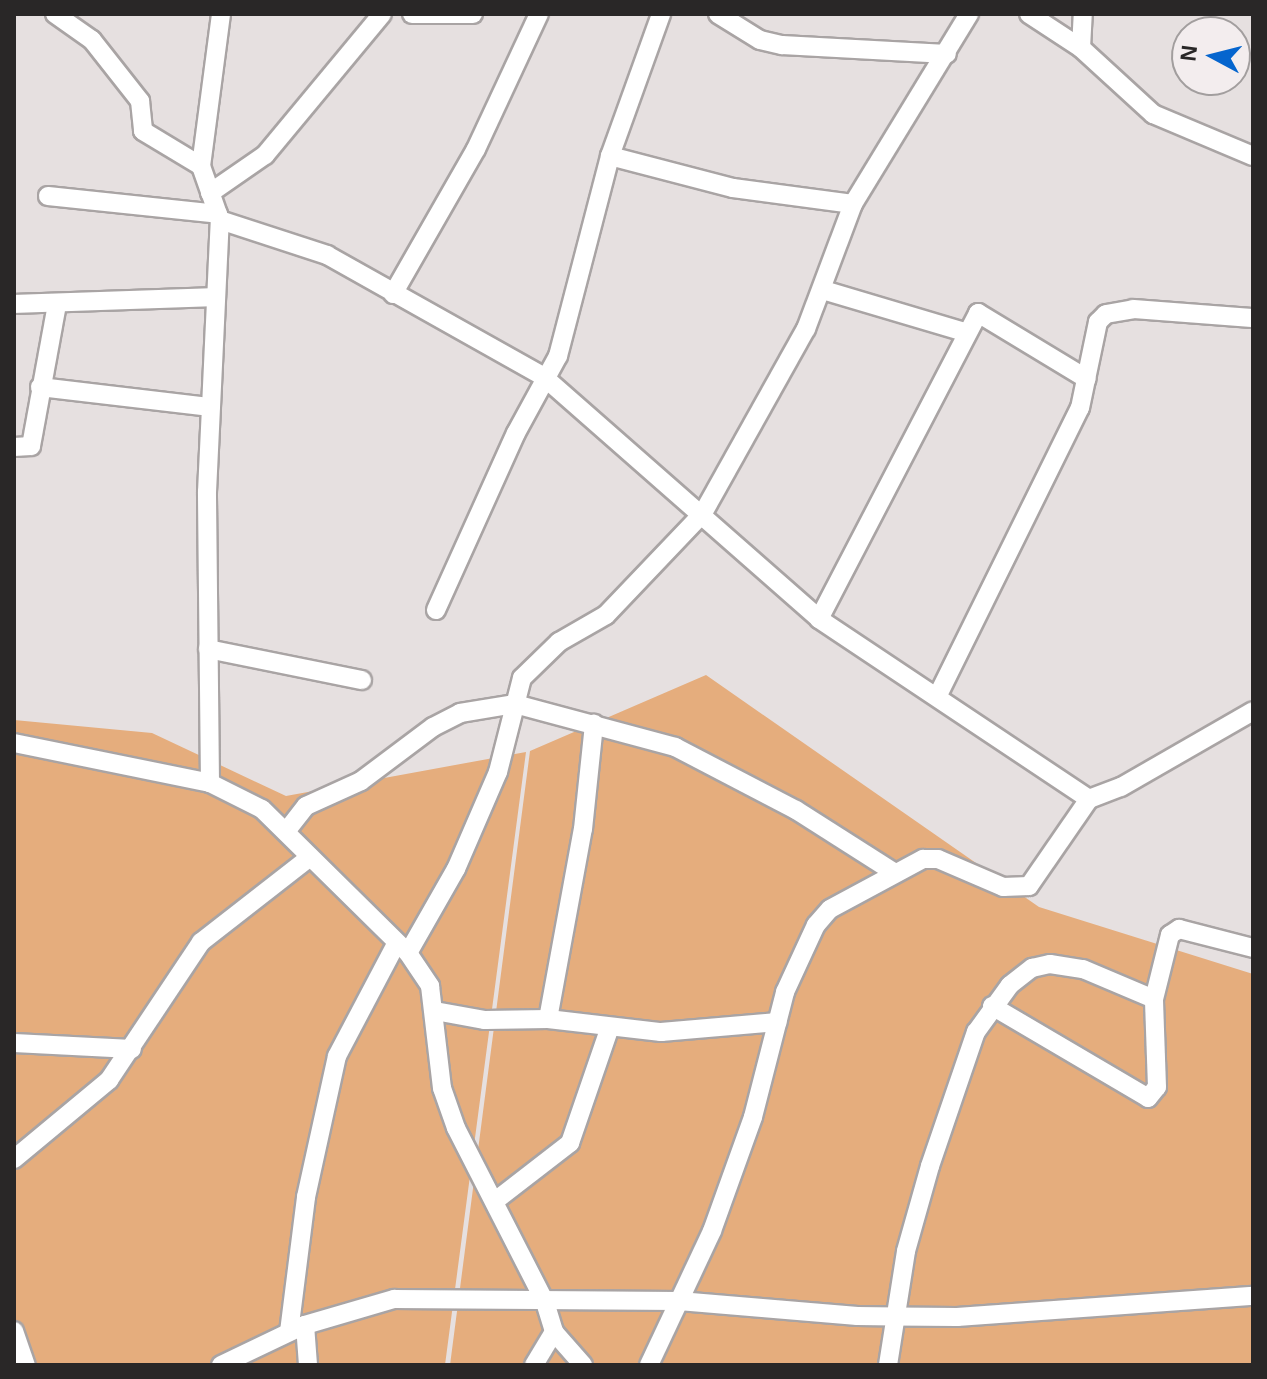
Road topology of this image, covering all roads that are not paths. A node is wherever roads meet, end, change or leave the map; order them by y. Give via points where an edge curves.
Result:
1 (55, 14) edge
2 (221, 14) edge
3 (382, 14) edge
4 (412, 14) edge
5 (473, 14) edge
6 (539, 14) edge
7 (661, 14) edge
8 (718, 14) edge
9 (969, 14) edge
10 (1029, 14) edge
11 (1083, 14) edge
12 (1081, 48) junction
13 (947, 54) junction
14 (610, 156) junction
15 (1253, 156) edge
16 (201, 166) junction
17 (210, 193) junction
18 (48, 196) dead end
19 (853, 204) junction
20 (219, 217) junction
21 (823, 290) junction
22 (393, 294) junction
23 (216, 297) junction
24 (14, 304) edge
25 (57, 305) junction
26 (1253, 318) edge
27 (965, 332) junction
28 (544, 377) junction
29 (1087, 379) junction
30 (40, 387) junction
31 (211, 407) junction
32 (14, 447) edge
33 (703, 513) junction
34 (436, 610) dead end
35 (819, 619) junction
36 (208, 649) junction
37 (362, 680) dead end
38 (937, 697) junction
39 (515, 704) junction
40 (1253, 711) edge
41 (594, 724) junction
42 (14, 743) edge
43 (210, 783) junction
44 (1089, 799) junction
45 (288, 829) junction
46 (310, 857) junction
47 (895, 873) junction
48 (402, 948) junction
49 (1253, 948) edge
50 (1154, 999) junction
51 (992, 1006) junction
52 (435, 1011) junction
53 (548, 1019) junction
54 (778, 1022) junction
55 (609, 1030) junction
56 (14, 1043) edge
57 (132, 1049) junction
58 (18, 1153) edge
59 (495, 1201) junction
60 (1253, 1296) edge
61 (679, 1301) junction
62 (545, 1302) junction
63 (897, 1317) junction
64 (297, 1328) junction
65 (14, 1331) edge
66 (554, 1332) junction
67 (26, 1365) edge
68 (221, 1365) edge
69 (308, 1365) edge
70 (534, 1365) edge
71 (583, 1365) edge
72 (649, 1365) edge
73 (888, 1365) edge

1 - 16 street via 92,40 140,101 143,131
2 - 16 street
3 - 17 street via 265,155
4 - 5 street
6 - 22 street via 476,149
7 - 14 street
8 - 13 street via 760,40 782,45
9 - 13 street
10 - 12 street
11 - 12 street
12 - 15 street via 1153,114
13 - 19 street
14 - 19 street via 733,188
14 - 28 street via 566,332
16 - 17 street
17 - 20 street
18 - 20 street
19 - 21 street
20 - 22 street via 327,255
20 - 23 street
21 - 27 street
21 - 33 street
22 - 28 street
23 - 25 street
23 - 31 street
24 - 25 street
25 - 30 street
26 - 29 street via 1133,309 1106,314 1098,322
27 - 29 street via 978,313 988,315
27 - 35 street
28 - 33 street
28 - 34 street
29 - 38 street via 1080,408
30 - 31 street
30 - 32 street via 31,446
31 - 36 street
33 - 35 street
33 - 39 street via 606,615 559,642 522,678
35 - 38 street
36 - 37 street
36 - 43 street
38 - 44 street
39 - 41 street
39 - 45 street via 460,713 433,727 361,781 306,806
39 - 48 street via 498,772 456,869
40 - 44 street via 1156,768
41 - 47 street via 675,747 713,765
41 - 53 street via 583,829
42 - 43 street
43 - 45 street via 262,809
44 - 47 street via 1029,886 1003,887 938,859 923,859
45 - 46 street
46 - 48 street
46 - 57 street via 201,942 167,987
47 - 54 street via 830,909 816,925 800,949
48 - 52 street via 426,978
48 - 64 street via 337,1056 306,1197
49 - 50 street via 1179,929 1170,935
50 - 51 street via 1083,969 1050,964 1032,968
50 - 51 street via 1157,1087 1148,1098
51 - 63 street via 976,1032 930,1166 906,1251
52 - 53 street via 485,1020
52 - 59 street via 442,1088 470,1158
53 - 55 street
54 - 55 street via 710,1030
54 - 61 street via 730,1180
55 - 59 street via 570,1143
56 - 57 street
57 - 58 street via 109,1080
59 - 62 street
60 - 63 street
61 - 62 street
61 - 63 street
61 - 72 street
62 - 64 street via 394,1299
62 - 66 street
63 - 73 street
64 - 68 street
64 - 69 street
65 - 67 street
66 - 70 street
66 - 71 street

